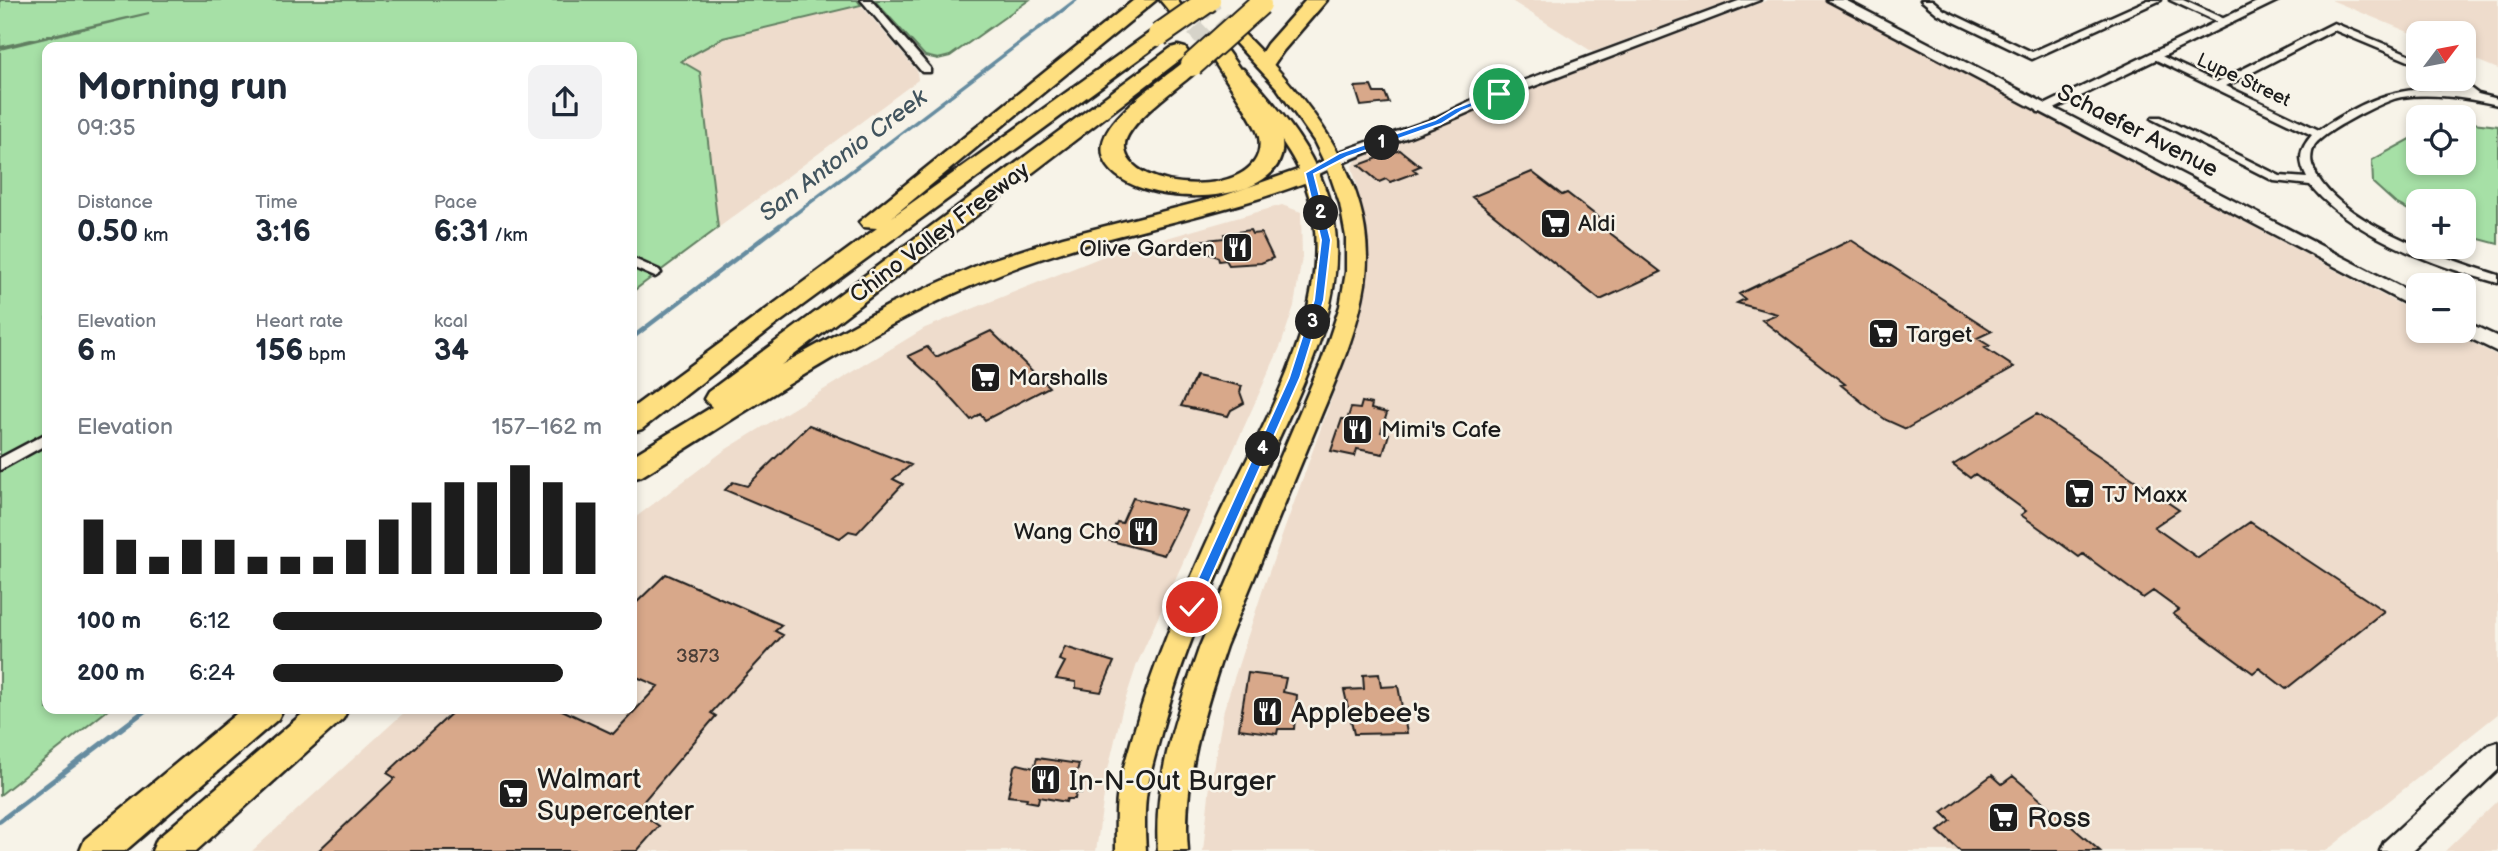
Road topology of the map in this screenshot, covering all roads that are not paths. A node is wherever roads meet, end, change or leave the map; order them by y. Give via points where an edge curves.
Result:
1 (866, 0) edge
2 (1146, 0) edge
3 (1209, 0) edge
4 (1317, 0) edge
5 (1754, 0) edge
6 (1834, 0) edge
7 (1926, 0) edge
8 (2156, 0) edge
9 (2175, 0) edge
10 (2272, 0) edge
11 (1257, 1) edge
12 (2226, 22) junction
13 (1237, 35) tunnel mouth
14 (1218, 53) joint
15 (2153, 56) junction
16 (2406, 57) edge
17 (1185, 59) junction
18 (1265, 63) junction
19 (926, 70) dead end
20 (2218, 86) junction
21 (2468, 91) edge
22 (2474, 96) junction
23 (2498, 102) edge
24 (1459, 109) joint
25 (2043, 109) junction
26 (2157, 119) dead end
27 (2319, 134) junction
28 (1329, 163) junction
29 (2314, 182) junction
30 (637, 264) edge
31 (655, 273) dead end
32 (2498, 279) edge
33 (2406, 298) edge
34 (764, 321) junction
35 (2476, 333) edge
36 (2498, 345) edge
37 (637, 418) edge
38 (42, 441) edge
39 (637, 462) edge
40 (637, 463) edge
41 (0, 465) edge
42 (261, 714) edge
43 (325, 714) edge
44 (2498, 753) edge
45 (98, 851) edge
46 (170, 851) edge
47 (1131, 851) edge
48 (1172, 851) edge
49 (2394, 851) edge

1 - 19 street
2 - 34 highway via 786,291
3 - 34 highway, Chino Valley Freeway, bridge
4 - 18 highway
5 - 24 street
6 - 25 main road, Schaefer Avenue
7 - 8 street via 1941,12 2032,56
9 - 12 street
10 - 12 street
11 - 17 highway, bridge
12 - 15 street
13 - 18 main road
14 - 17 highway via 1272,145 1259,171 1213,190 1162,189 1136,179 1116,158 1113,146 1129,120
14 - 28 main road via 1283,125
15 - 20 street, Lupe Street
15 - 25 street
16 - 20 street via 2334,26
17 - 39 highway, Chino Valley Freeway
18 - 28 main road via 1308,116
20 - 27 street, Lupe Street
21 - 22 street
22 - 23 street
22 - 27 street via 2426,92 2388,96
24 - 28 street via 1428,114 1348,145
25 - 33 main road, Schaefer Avenue
26 - 29 street via 2278,179
27 - 29 street via 2306,150
28 - 40 highway via 1226,204 1060,245 994,267 881,319
28 - 47 main road via 1319,300 1299,368 1179,636 1150,717 1131,803
28 - 48 main road via 1344,188 1356,241 1348,316 1201,680 1172,808
29 - 32 street via 2344,211 2397,241 2455,267
30 - 31 street
34 - 37 highway, Chino Valley Freeway
35 - 36 main road
38 - 41 street
42 - 45 highway
43 - 46 highway
44 - 49 main road

